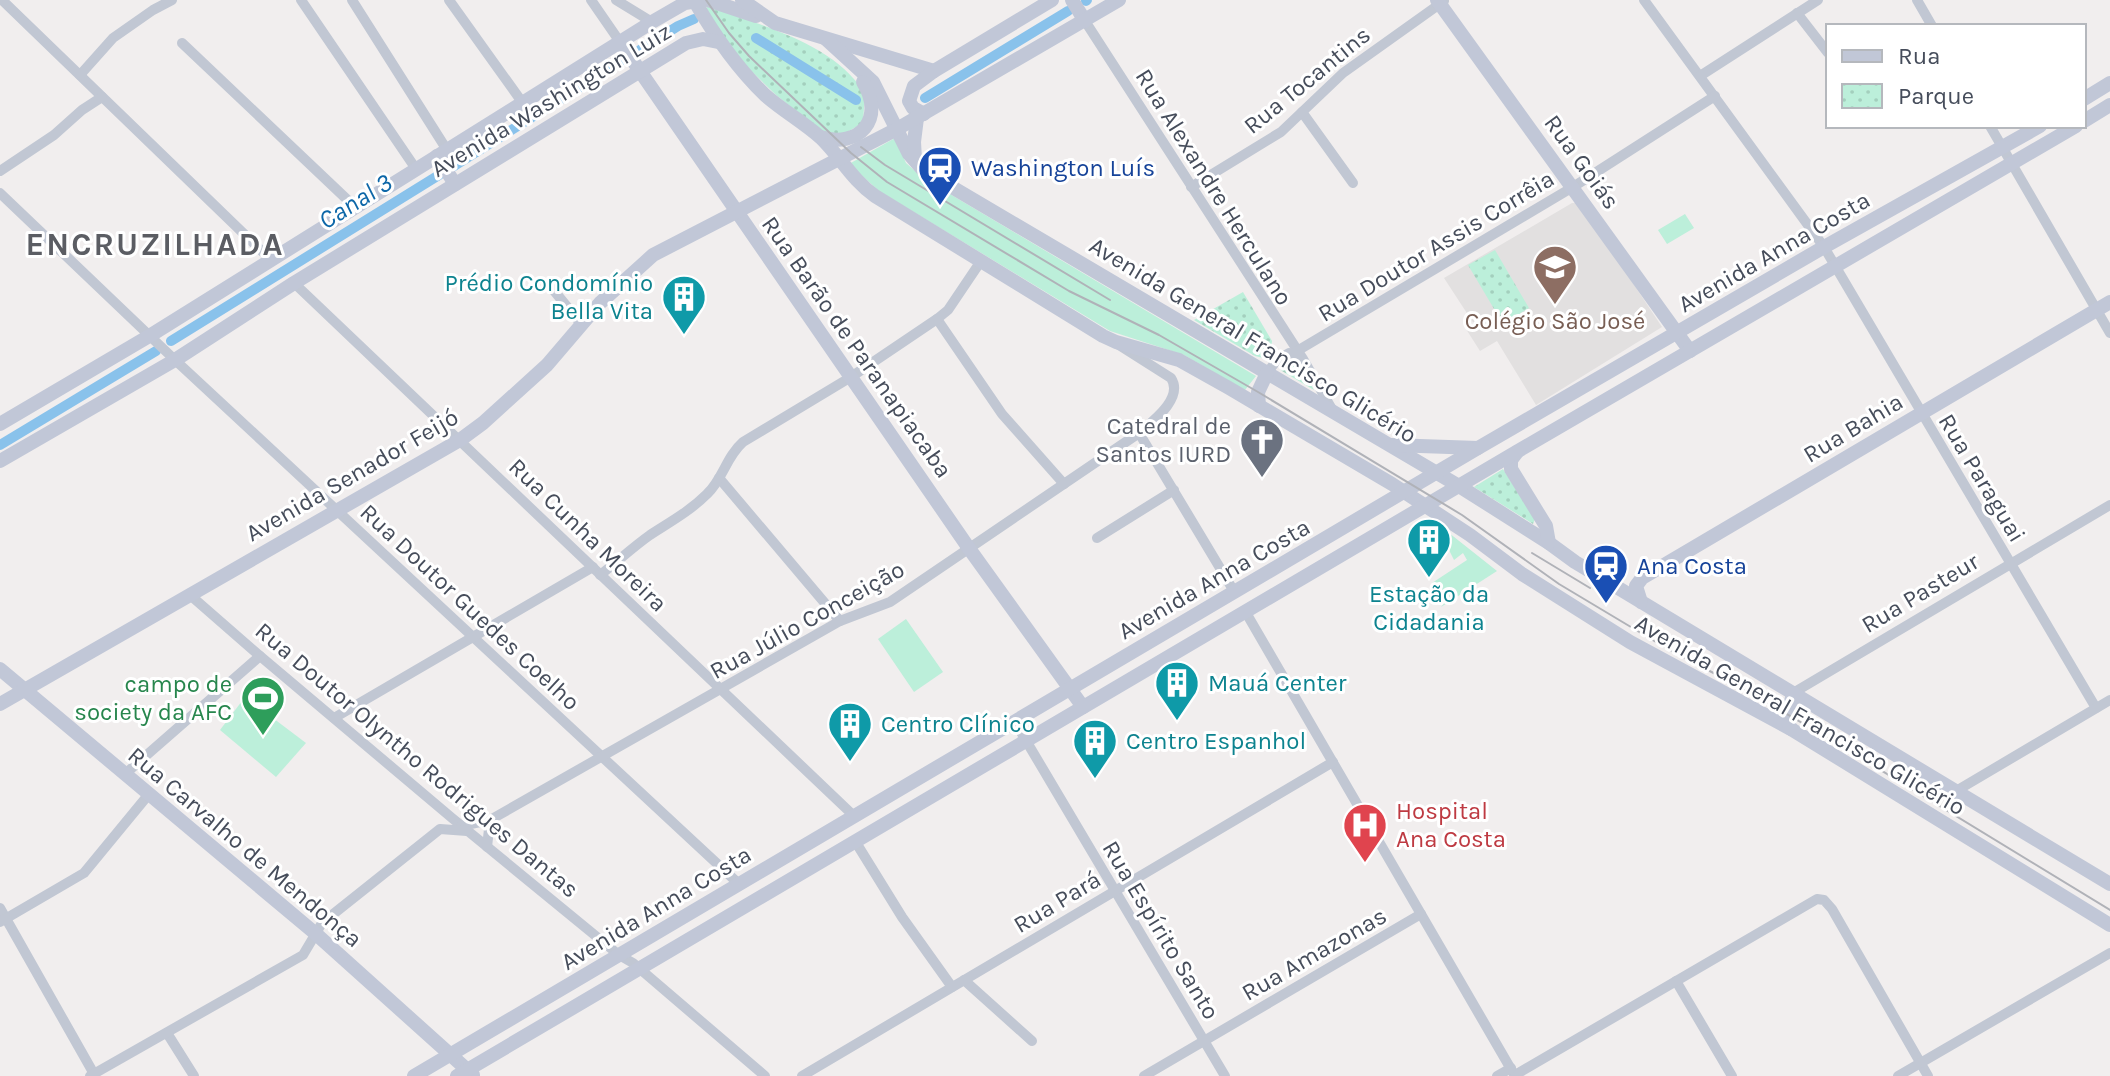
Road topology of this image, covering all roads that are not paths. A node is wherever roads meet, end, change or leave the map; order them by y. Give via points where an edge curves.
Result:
1 (2, 0) edge
2 (145, 0) edge
3 (172, 0) edge
4 (301, 0) edge
5 (352, 0) edge
6 (449, 0) edge
7 (616, 0) edge
8 (700, 0) edge
9 (742, 0) edge
10 (1052, 0) edge
11 (1072, 0) edge
12 (1119, 0) edge
13 (1644, 0) edge
14 (1818, 0) edge
15 (1917, 0) edge
16 (1441, 1) edge
17 (597, 3) edge
18 (754, 5) edge
19 (153, 10) junction
20 (1797, 13) junction
21 (1083, 18) junction
22 (652, 22) junction
23 (775, 23) junction
24 (1931, 24) edge
25 (826, 39) junction
26 (620, 42) junction
27 (718, 42) junction
28 (182, 43) dead end
29 (1826, 50) edge
30 (842, 53) junction
31 (640, 71) junction
32 (934, 71) junction
33 (80, 75) junction
34 (1700, 76) junction
35 (2110, 83) edge
36 (1715, 96) junction
37 (102, 97) junction
38 (2086, 98) edge
39 (522, 102) junction
40 (2110, 105) edge
41 (1302, 112) junction
42 (920, 116) junction
43 (2086, 120) edge
44 (891, 127) junction
45 (1991, 128) edge
46 (2037, 128) edge
47 (2073, 128) edge
48 (819, 137) junction
49 (2002, 149) junction
50 (442, 153) junction
51 (838, 159) junction
52 (915, 164) junction
53 (2012, 165) junction
54 (416, 169) junction
55 (0, 171) edge
56 (1353, 183) dead end
57 (455, 184) junction
58 (1191, 187) junction
59 (1573, 187) junction
60 (0, 193) edge
61 (355, 207) junction
62 (738, 213) junction
63 (1829, 257) junction
64 (271, 260) junction
65 (981, 261) junction
66 (294, 283) junction
67 (551, 287) dead end
68 (2104, 305) edge
69 (937, 319) junction
70 (582, 325) junction
71 (1676, 333) junction
72 (2110, 333) edge
73 (151, 335) junction
74 (1116, 342) junction
75 (1690, 351) junction
76 (1300, 355) junction
77 (175, 360) junction
78 (1267, 373) junction
79 (851, 377) junction
80 (1259, 406) junction
81 (1920, 414) junction
82 (1335, 415) junction
83 (0, 424) edge
84 (1139, 433) junction
85 (460, 440) junction
86 (1385, 444) junction
87 (1478, 448) junction
88 (1518, 451) junction
89 (0, 461) edge
90 (1365, 468) junction
91 (1437, 473) junction
92 (719, 478) junction
93 (1064, 484) junction
94 (1459, 486) junction
95 (1174, 490) junction
96 (1404, 492) junction
97 (2110, 505) edge
98 (1425, 506) junction
99 (1378, 508) junction
100 (337, 511) junction
101 (1097, 538) dead end
102 (1549, 543) junction
103 (968, 547) junction
104 (2009, 564) junction
105 (1275, 569) junction
106 (597, 571) junction
107 (1235, 593) junction
108 (190, 595) junction
109 (1641, 602) junction
110 (1245, 611) junction
111 (840, 621) junction
112 (472, 636) junction
113 (260, 656) junction
114 (0, 669) edge
115 (25, 689) junction
116 (1070, 689) junction
117 (721, 690) junction
118 (1793, 693) junction
119 (2110, 700) edge
120 (0, 704) edge
121 (1083, 707) junction
122 (2096, 708) junction
123 (334, 718) junction
124 (1015, 722) junction
125 (1791, 729) junction
126 (1025, 741) junction
127 (601, 756) junction
128 (1333, 762) junction
129 (125, 774) junction
130 (1956, 791) junction
131 (149, 794) junction
132 (436, 804) junction
133 (854, 816) junction
134 (490, 820) junction
135 (464, 828) junction
136 (440, 829) junction
137 (855, 841) junction
138 (487, 847) junction
139 (739, 884) junction
140 (2110, 884) edge
141 (1115, 891) junction
142 (0, 908) edge
143 (1421, 914) junction
144 (2107, 920) edge
145 (3, 921) edge
146 (316, 934) junction
147 (2110, 953) edge
148 (619, 955) junction
149 (640, 968) junction
150 (964, 980) junction
151 (1676, 981) junction
152 (952, 987) junction
153 (167, 1033) junction
154 (1032, 1041) dead end
155 (1204, 1041) junction
156 (1920, 1063) junction
157 (461, 1068) edge
158 (1514, 1073) edge
159 (92, 1075) edge
160 (194, 1076) edge
161 (414, 1076) edge
162 (765, 1076) edge
163 (802, 1076) edge
164 (1144, 1076) edge
165 (1225, 1076) edge
166 (1497, 1076) edge
167 (1732, 1076) edge
168 (1898, 1076) edge
169 (1928, 1076) edge

1 - 33 street
2 - 19 street
3 - 19 street
4 - 54 street
5 - 50 street
6 - 39 street
7 - 22 street
8 - 22 main road, Avenida Washington Luiz
8 - 23 main road
8 - 27 main road, Avenida General Francisco Glicério
9 - 18 main road
10 - 32 main road
11 - 21 main road
12 - 21 main road
13 - 34 street, Rua Paraguai
14 - 20 street
15 - 24 street
16 - 41 street, Rua Tocantins via 1343,73
16 - 59 main road, Rua Goiás
17 - 26 street, Rua Barão de Paranapiacaba
18 - 23 main road
19 - 33 street via 113,38
20 - 29 street
20 - 34 street
21 - 42 main road
21 - 58 street, Rua Alexandre Herculano
22 - 26 main road, Avenida Washington Luiz
23 - 25 main road
25 - 30 main road
25 - 32 main road
26 - 31 main road, Rua Barão de Paranapiacaba
26 - 39 main road, Avenida Washington Luiz
27 - 31 main road, Avenida Washington Luiz via 691,41
27 - 48 main road, Avenida General Francisco Glicério via 764,94
28 - 61 street
30 - 44 main road via 873,82
30 - 48 main road via 869,91 872,117 861,132 845,140
31 - 57 main road, Avenida Washington Luiz
31 - 62 main road, Rua Barão de Paranapiacaba
32 - 42 main road via 909,96
33 - 37 street
34 - 36 street, Rua Paraguai
35 - 38 main road
36 - 59 street, Rua Doutor Assis Corrêia
36 - 63 street, Rua Paraguai
37 - 55 street
37 - 64 street
39 - 50 main road, Avenida Washington Luiz
40 - 43 main road
41 - 56 street
41 - 58 street, Rua Tocantins via 1281,132
42 - 44 main road
42 - 52 main road
44 - 51 main road
44 - 52 main road
45 - 49 street
46 - 49 main road, Avenida Anna Costa
47 - 53 main road, Avenida Anna Costa
48 - 51 main road, Avenida General Francisco Glicério
49 - 53 street
49 - 63 main road, Avenida Anna Costa
50 - 54 main road, Avenida Washington Luiz
50 - 57 main road
51 - 62 main road, Avenida Senador Feijó
51 - 65 main road, Avenida General Francisco Glicério via 871,193
52 - 78 main road, Avenida General Francisco Glicério
53 - 63 main road, Avenida Anna Costa
53 - 68 street
54 - 61 main road, Avenida Washington Luiz
57 - 66 main road, Avenida Washington Luiz
58 - 76 street, Rua Alexandre Herculano
59 - 71 main road, Rua Goiás
59 - 76 street, Rua Doutor Assis Corrêia
60 - 73 street, Rua Doutor Guedes Coelho
61 - 64 main road, Avenida Washington Luiz
62 - 70 main road, Avenida Senador Feijó via 653,255
62 - 79 main road, Rua Barão de Paranapiacaba
63 - 71 main road, Avenida Anna Costa
63 - 75 main road, Avenida Anna Costa
63 - 81 street, Rua Paraguai
64 - 73 main road, Avenida Washington Luiz
65 - 69 street
65 - 74 main road, Avenida General Francisco Glicério
66 - 77 main road, Avenida Washington Luiz
66 - 85 street, Rua Cunha Moreira
67 - 70 street
68 - 72 street
68 - 81 main road, Rua Bahia
69 - 79 street
69 - 93 street via 1002,414
70 - 85 main road, Avenida Senador Feijó via 547,365
71 - 75 main road, Rua Goiás
71 - 87 main road, Avenida Anna Costa
73 - 77 street, Rua Doutor Guedes Coelho
73 - 83 main road, Avenida Washington Luiz
74 - 80 main road, Avenida General Francisco Glicério via 1179,360
74 - 84 street, Rua Júlio Conceição via 1171,378 1175,386 1162,411
75 - 88 main road, Avenida Anna Costa
76 - 78 street, Rua Doutor Assis Corrêia via 1287,353
76 - 82 street, Rua Alexandre Herculano
77 - 89 main road, Avenida Washington Luiz
77 - 100 street, Rua Doutor Guedes Coelho
78 - 80 main road via 1258,392
78 - 82 main road, Avenida General Francisco Glicério
79 - 92 street via 743,442
79 - 103 main road, Rua Barão de Paranapiacaba
80 - 90 main road, Avenida General Francisco Glicério
81 - 104 street, Rua Paraguai
81 - 109 main road, Rua Bahia via 1642,578 1636,586
82 - 86 main road, Avenida General Francisco Glicério
84 - 93 street, Rua Júlio Conceição
84 - 95 street
85 - 100 main road, Avenida Senador Feijó
85 - 106 street, Rua Cunha Moreira
86 - 87 main road
86 - 91 main road, Avenida General Francisco Glicério
87 - 91 main road, Avenida Anna Costa
88 - 94 main road, Avenida Anna Costa
88 - 102 main road via 1511,469 1546,526
90 - 96 main road, Avenida General Francisco Glicério
90 - 99 main road via 1379,490
91 - 94 main road, Avenida General Francisco Glicério
91 - 96 main road, Avenida Anna Costa
92 - 106 street via 701,500
92 - 111 street
93 - 103 street, Rua Júlio Conceição
94 - 98 main road, Avenida Anna Costa
94 - 102 main road, Avenida General Francisco Glicério
95 - 101 street
95 - 107 street
96 - 98 main road, Avenida General Francisco Glicério
96 - 99 main road, Avenida Anna Costa
97 - 104 street, Rua Pasteur
98 - 110 main road, Avenida Anna Costa
98 - 125 main road, Avenida General Francisco Glicério via 1630,642
99 - 105 main road, Avenida Anna Costa
100 - 108 main road, Avenida Senador Feijó
100 - 112 street, Rua Doutor Guedes Coelho
102 - 109 main road, Avenida General Francisco Glicério
103 - 111 street, Rua Júlio Conceição via 890,602
103 - 116 main road, Rua Barão de Paranapiacaba
104 - 118 street, Rua Pasteur
104 - 122 street, Rua Paraguai
105 - 107 main road, Avenida Anna Costa
105 - 110 main road via 1243,594
106 - 112 street
106 - 117 street, Rua Cunha Moreira
107 - 116 main road, Avenida Anna Costa
108 - 113 street, Rua Doutor Olyntho Rodrigues Dantas
108 - 115 main road, Avenida Senador Feijó
109 - 118 main road, Avenida General Francisco Glicério
110 - 121 main road, Avenida Anna Costa
110 - 128 street
111 - 117 street, Rua Júlio Conceição
112 - 123 street
112 - 127 street, Rua Doutor Guedes Coelho
113 - 123 street, Rua Doutor Olyntho Rodrigues Dantas
113 - 129 street
114 - 115 main road, Rua Carvalho de Mendonça
115 - 120 main road, Avenida Senador Feijó
115 - 129 main road, Rua Carvalho de Mendonça
116 - 121 main road, Rua Barão de Paranapiacaba
116 - 124 main road, Avenida Anna Costa
117 - 127 street, Rua Júlio Conceição
117 - 133 street, Rua Cunha Moreira
118 - 125 main road via 1787,720
118 - 130 main road, Avenida General Francisco Glicério
119 - 122 street
121 - 126 main road, Avenida Anna Costa
122 - 130 street
123 - 132 street, Rua Doutor Olyntho Rodrigues Dantas
124 - 126 street, Rua Espírito Santo
124 - 133 main road, Avenida Anna Costa
125 - 144 main road, Avenida General Francisco Glicério
126 - 137 main road, Avenida Anna Costa
126 - 141 street, Rua Espírito Santo
127 - 134 street, Rua Júlio Conceição
127 - 139 street, Rua Doutor Guedes Coelho
128 - 141 street, Rua Pará
128 - 143 street
129 - 131 main road, Rua Carvalho de Mendonça
130 - 140 main road, Avenida General Francisco Glicério
131 - 145 street via 84,873
131 - 146 main road, Rua Carvalho de Mendonça
132 - 135 street, Rua Doutor Olyntho Rodrigues Dantas
132 - 136 street
133 - 139 main road, Avenida Anna Costa
134 - 135 street, Rua Júlio Conceição
134 - 138 street
135 - 136 street, Rua Júlio Conceição
135 - 138 street, Rua Doutor Olyntho Rodrigues Dantas
136 - 146 street via 322,923
137 - 149 main road, Avenida Anna Costa
137 - 152 street
138 - 148 street, Rua Doutor Olyntho Rodrigues Dantas
139 - 148 main road, Avenida Anna Costa
141 - 150 street, Rua Pará
141 - 155 street, Rua Espírito Santo
142 - 145 street
143 - 155 street, Rua Amazonas
143 - 158 street
145 - 159 street
146 - 153 street via 303,955
146 - 157 main road, Rua Carvalho de Mendonça
147 - 156 street
148 - 149 street, Rua Doutor Olyntho Rodrigues Dantas
148 - 157 main road, Avenida Anna Costa
149 - 157 main road, Avenida Anna Costa
149 - 162 street, Rua Doutor Olyntho Rodrigues Dantas
150 - 152 street, Rua Pará
150 - 154 street
151 - 156 street via 1812,900 1824,900
151 - 158 street
151 - 167 street
152 - 163 street, Rua Pará
153 - 159 street
153 - 160 street
155 - 164 street, Rua Amazonas
155 - 165 street, Rua Espírito Santo
156 - 168 street
156 - 169 street
157 - 161 main road, Avenida Anna Costa
158 - 166 street

